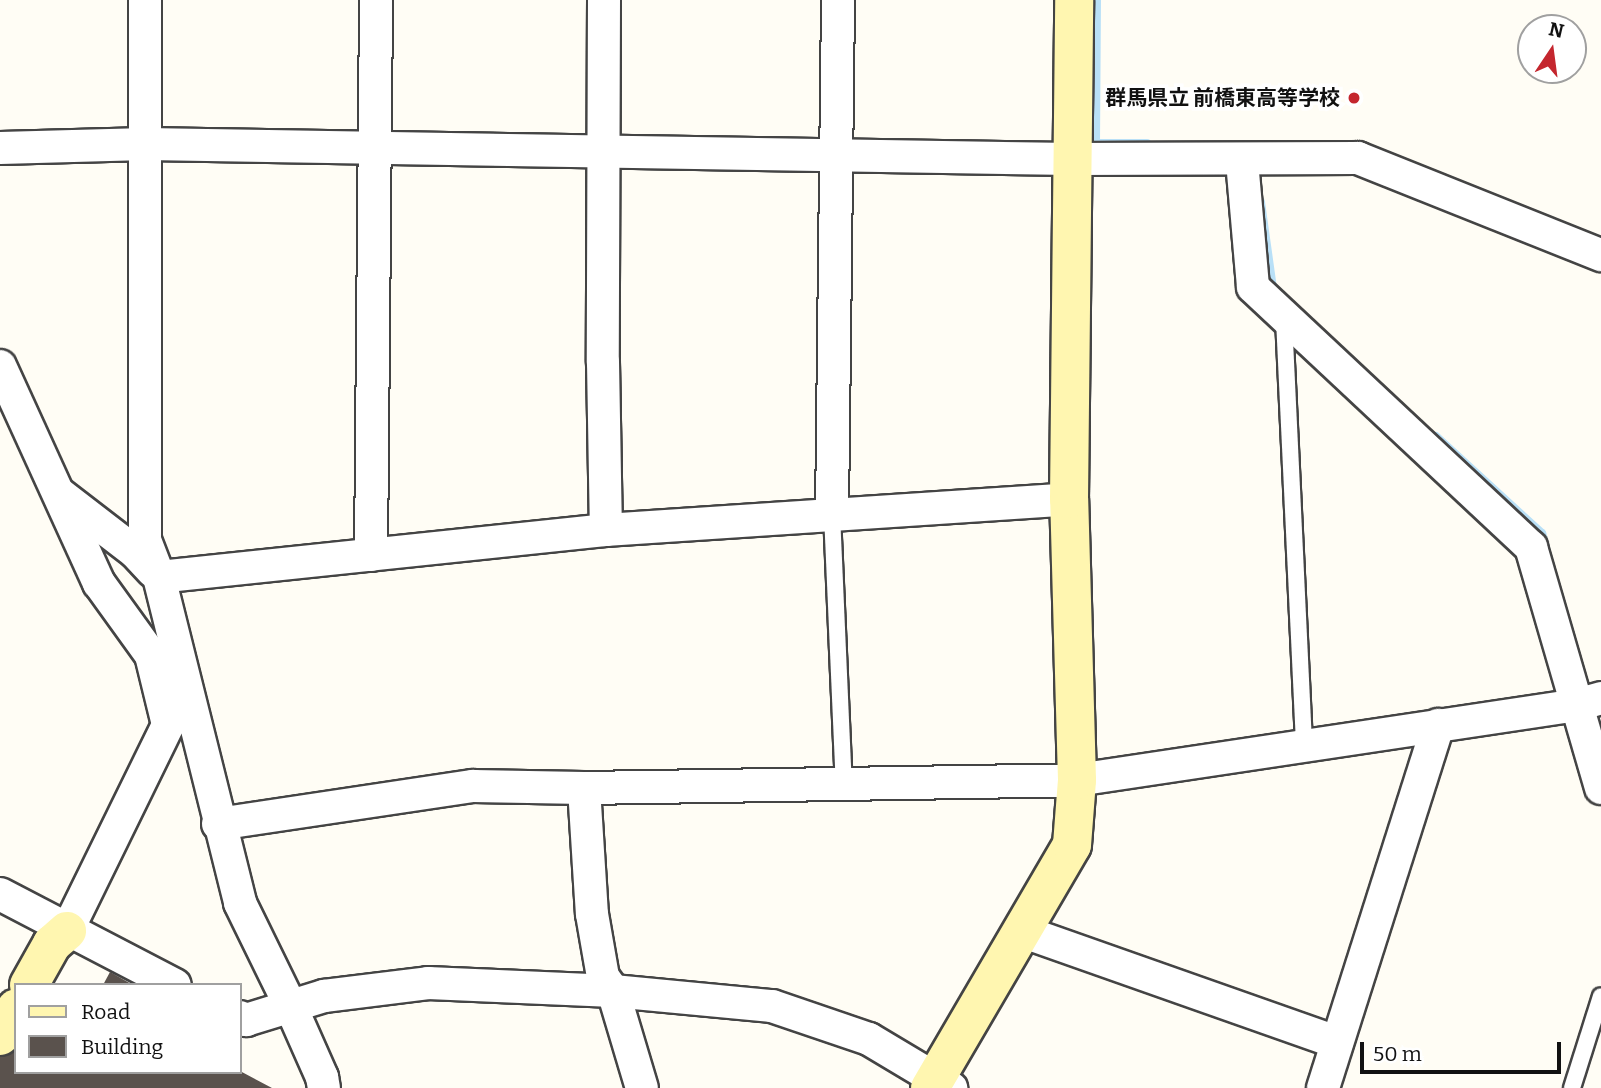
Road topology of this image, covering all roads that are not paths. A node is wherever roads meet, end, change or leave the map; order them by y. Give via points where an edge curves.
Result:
1 (145, 0) edge
2 (376, 0) edge
3 (604, 0) edge
4 (838, 0) edge
5 (1074, 0) edge
6 (146, 144) junction
7 (375, 146) junction
8 (0, 148) edge
9 (604, 150) junction
10 (837, 154) junction
11 (1073, 159) junction
12 (1242, 161) junction
13 (1601, 255) edge
14 (1284, 316) junction
15 (0, 366) edge
16 (57, 492) junction
17 (1069, 499) junction
18 (832, 514) junction
19 (606, 530) junction
20 (371, 555) junction
21 (159, 577) junction
22 (1589, 702) edge
23 (1438, 725) junction
24 (1304, 746) junction
25 (1077, 780) junction
26 (844, 784) junction
27 (584, 788) junction
28 (1601, 788) edge
29 (218, 824) junction
30 (0, 894) edge
31 (67, 930) junction
32 (1021, 931) junction
33 (30, 983) edge
34 (171, 983) edge
35 (613, 991) junction
36 (1601, 996) edge
37 (291, 1007) junction
38 (14, 1012) edge
39 (242, 1018) edge
40 (0, 1036) edge
41 (1337, 1042) junction
42 (939, 1084) edge
43 (324, 1088) edge
44 (642, 1088) edge
45 (1322, 1088) edge
46 (1572, 1088) edge

1 - 6 street
2 - 7 street
3 - 9 street
4 - 10 street
5 - 11 street
6 - 7 street
6 - 8 street
6 - 21 street via 145,540
7 - 9 street
7 - 20 street
9 - 10 street
9 - 19 street
10 - 11 street
10 - 18 street
11 - 12 street
11 - 17 street
12 - 13 street via 1358,158
12 - 14 street via 1253,287
14 - 22 street via 1531,547
14 - 24 lane
15 - 16 street
16 - 21 street via 135,552
16 - 31 street via 99,583 151,655 168,725
17 - 18 street
17 - 25 street
18 - 19 street
18 - 26 lane
19 - 20 street
20 - 21 street
21 - 29 street
22 - 23 street
22 - 28 street
23 - 24 street
23 - 41 street
24 - 25 street
25 - 26 street
25 - 32 street via 1072,845
26 - 27 street
27 - 29 street via 473,786
27 - 35 street via 592,914 603,977
29 - 37 street via 240,903
30 - 31 street
31 - 33 street via 51,944
31 - 34 street
32 - 41 street
32 - 42 street
35 - 37 street via 428,983 324,996
35 - 42 street via 772,1006 869,1039
35 - 44 street
36 - 46 lane
37 - 39 street
37 - 43 street
38 - 40 street
41 - 45 street

